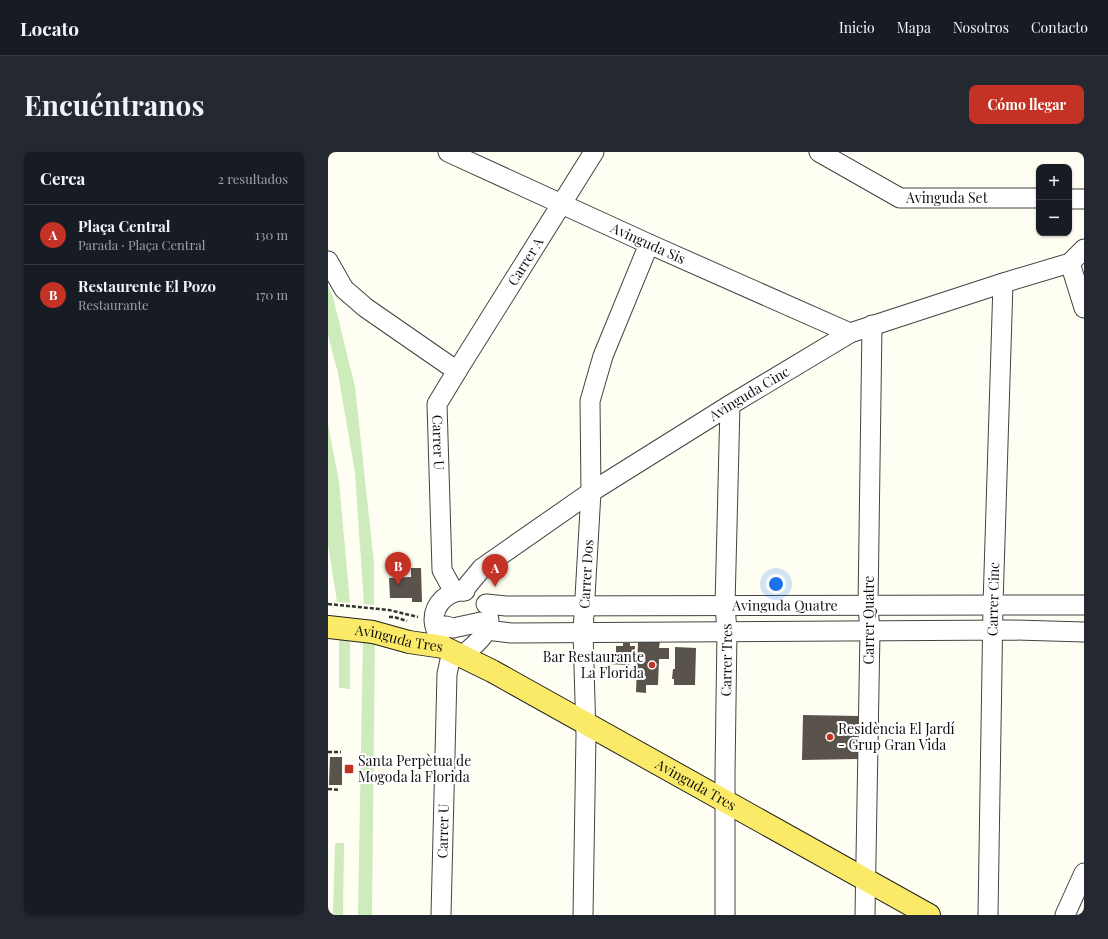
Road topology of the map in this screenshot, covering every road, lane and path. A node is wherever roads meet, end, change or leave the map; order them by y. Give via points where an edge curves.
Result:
1 (448, 152) edge
2 (594, 152) edge
3 (819, 152) edge
4 (1036, 198) edge
5 (1072, 198) edge
6 (1084, 198) edge
7 (562, 204) junction
8 (649, 244) junction
9 (1084, 249) edge
10 (328, 261) edge
11 (1077, 266) edge
12 (1003, 283) junction
13 (1084, 308) edge
14 (872, 325) junction
15 (850, 333) junction
16 (457, 371) junction
17 (730, 405) junction
18 (591, 492) junction
19 (458, 592) junction
20 (328, 604) edge
21 (1084, 605) edge
22 (328, 613) edge
23 (869, 618) junction
24 (726, 619) junction
25 (993, 619) junction
26 (487, 620) junction
27 (584, 620) junction
28 (1084, 620) edge
29 (328, 627) edge
30 (1084, 632) edge
31 (447, 640) junction
32 (585, 724) junction
33 (328, 752) edge
34 (341, 752) dead end
35 (328, 789) edge
36 (340, 790) dead end
37 (725, 801) junction
38 (1084, 873) edge
39 (866, 880) junction
40 (441, 915) edge
41 (583, 915) edge
42 (725, 915) edge
43 (865, 915) edge
44 (929, 915) edge
45 (988, 915) edge
46 (1065, 915) edge

1 - 7 street, Avinguda Sis
2 - 7 street, Carrer A
3 - 4 street, Avinguda Set via 900,198
5 - 6 street
7 - 8 street, Avinguda Sis
7 - 16 street, Carrer A
8 - 15 street, Avinguda Sis
8 - 18 street, Carrer Dos via 603,356 590,401
9 - 11 street
10 - 16 street via 344,289 366,308
11 - 12 street, Avinguda Cinc
11 - 13 street
12 - 14 street, Avinguda Cinc
12 - 25 street, Carrer Cinc
14 - 15 street, Avinguda Cinc
14 - 23 street, Carrer Quatre
15 - 17 street, Avinguda Cinc
16 - 19 street, Carrer U via 437,404 442,570
17 - 18 street, Avinguda Cinc
17 - 24 street, Carrer Tres
18 - 19 street, Avinguda Cinc via 482,568
18 - 27 street, Carrer Dos
19 - 26 street via 476,595
19 - 31 street, Carrer U via 444,597 435,611
20 - 31 path via 389,610 417,617 424,615
21 - 25 street, Avinguda Quatre
22 - 31 main road, Avinguda Tres via 402,624
23 - 24 street, Avinguda Quatre
23 - 24 street, Avinguda Quatre
23 - 25 street, Avinguda Quatre
23 - 25 street, Avinguda Quatre
23 - 39 street, Carrer Quatre
24 - 27 street, Avinguda Quatre
24 - 27 street, Avinguda Quatre
24 - 37 street, Carrer Tres
25 - 28 street, Avinguda Quatre
25 - 30 street, Avinguda Quatre
25 - 45 street, Carrer Cinc
26 - 27 street, Avinguda Quatre via 504,633
26 - 27 street, Avinguda Quatre via 506,606
26 - 31 street via 453,628
26 - 31 street via 481,639
27 - 32 street, Carrer Dos
29 - 31 main road, Avinguda Tres via 373,632 409,642
31 - 32 main road, Avinguda Tres
31 - 40 street, Carrer U
32 - 37 main road, Avinguda Tres
32 - 41 street, Carrer Dos
33 - 34 path
35 - 36 path
37 - 39 main road, Avinguda Tres
37 - 42 street, Carrer Tres
38 - 46 street
39 - 43 street, Carrer Quatre
39 - 44 main road, Avinguda Tres

